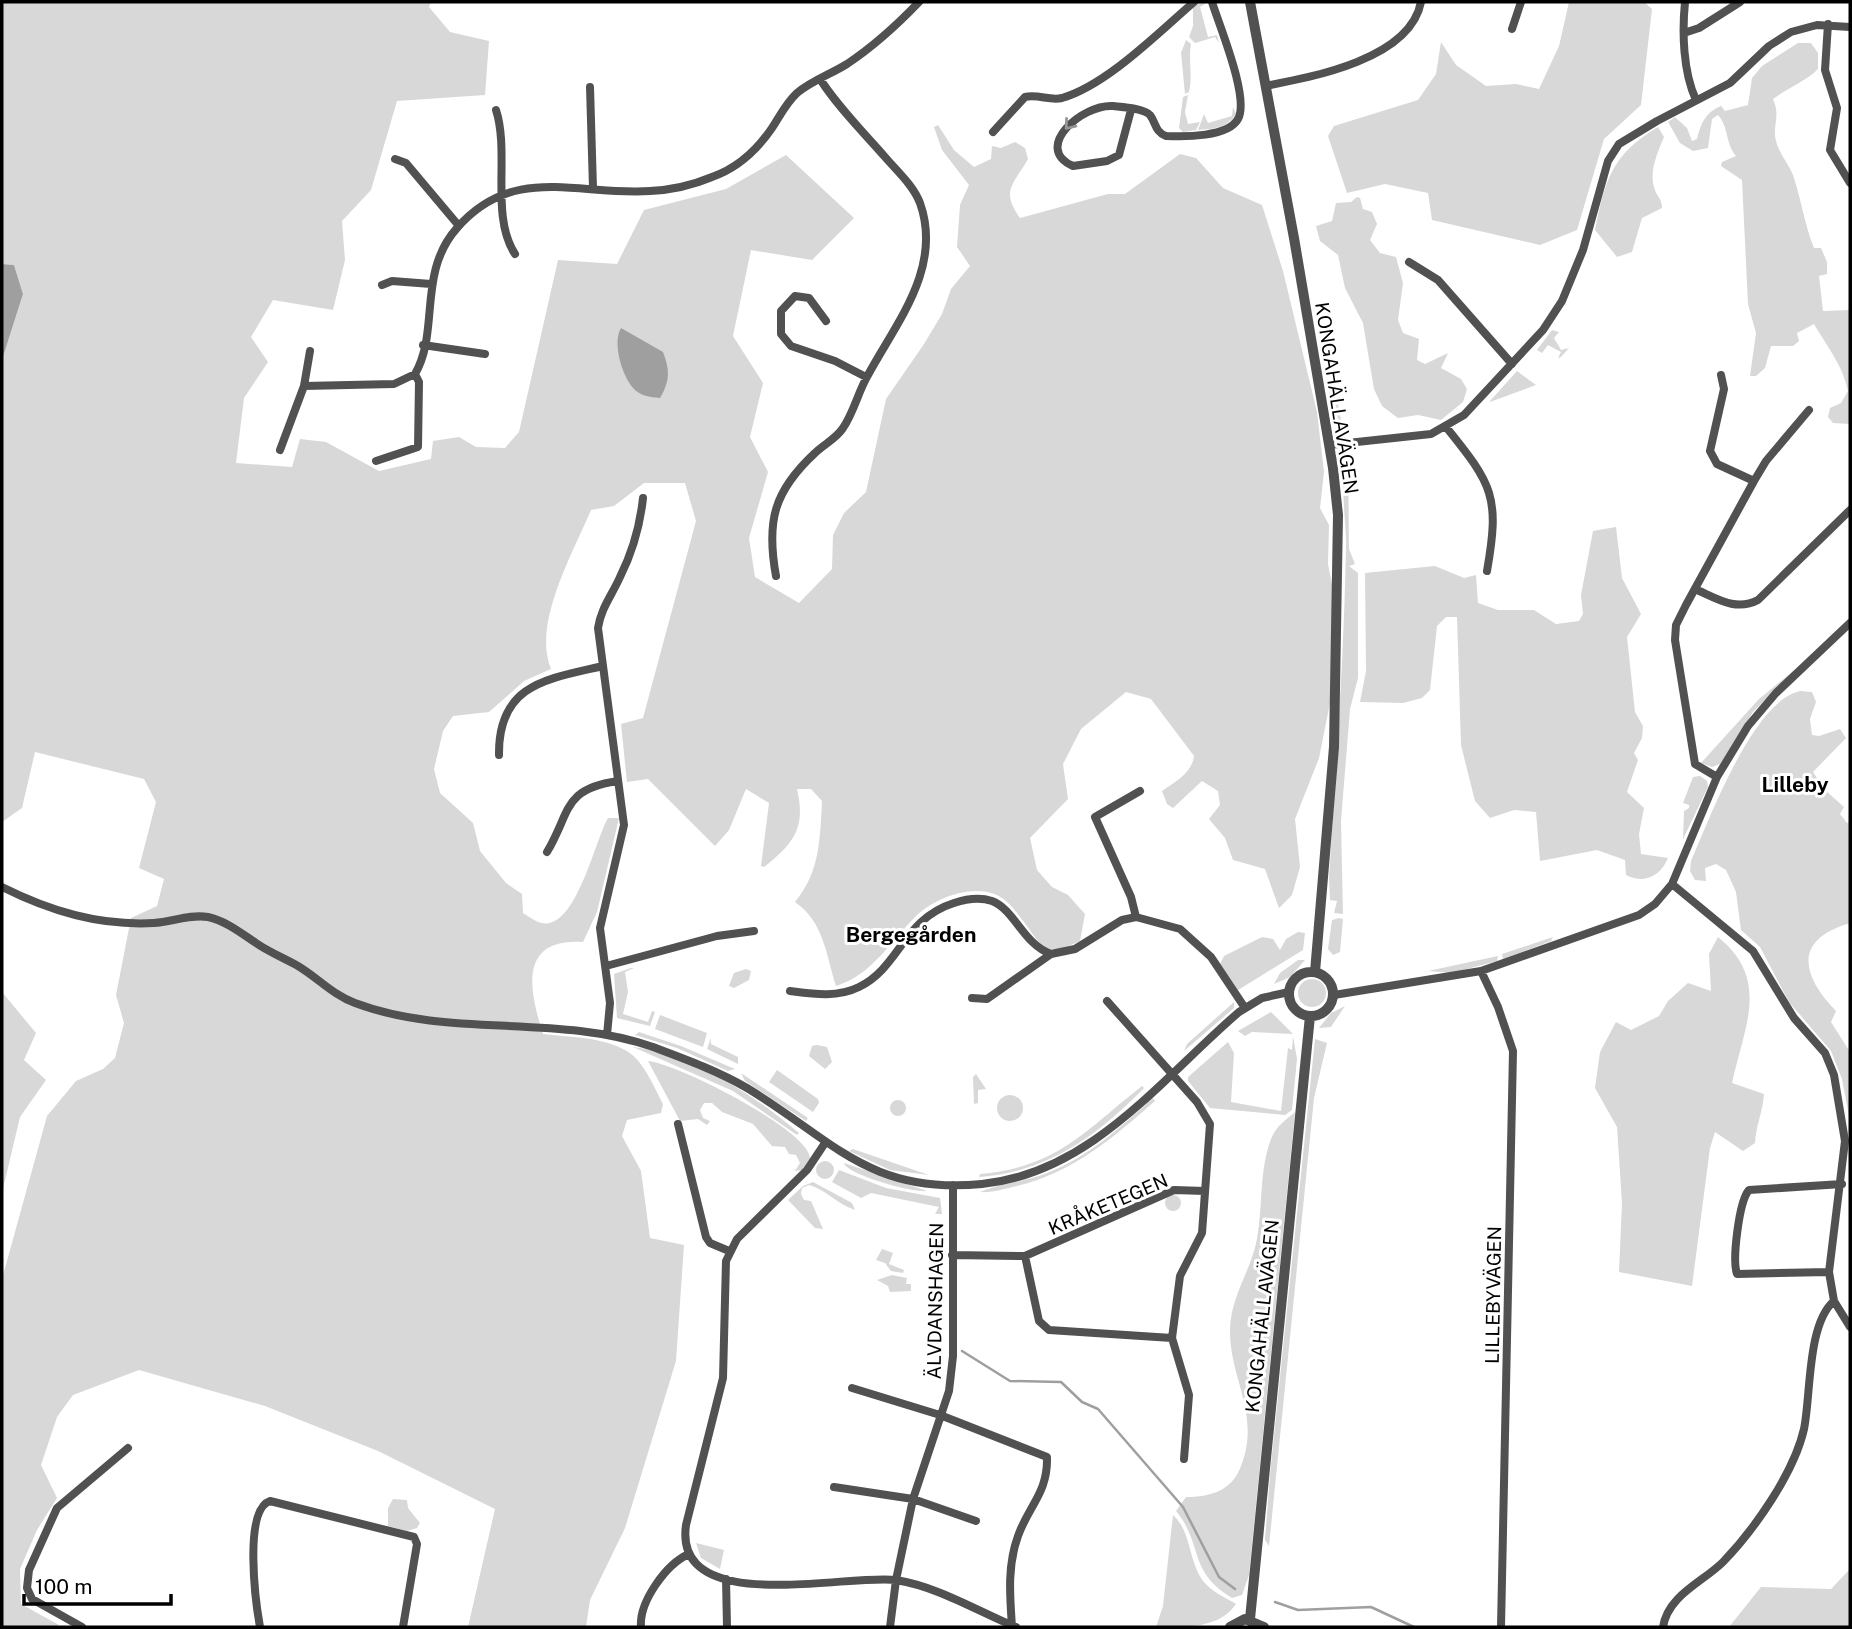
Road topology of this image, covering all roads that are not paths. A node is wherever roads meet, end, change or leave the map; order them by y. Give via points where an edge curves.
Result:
1 (919, 2) edge
2 (1194, 2) edge
3 (1212, 2) edge
4 (1250, 2) edge
5 (1421, 2) edge
6 (1521, 2) edge
7 (1685, 2) edge
8 (1741, 2) edge
9 (1828, 24) junction
10 (1850, 27) edge
11 (1512, 29) dead end
12 (1684, 33) junction
13 (820, 79) junction
14 (1265, 86) junction
15 (590, 87) dead end
16 (1696, 100) junction
17 (496, 110) dead end
18 (1131, 110) junction
19 (993, 132) dead end
20 (395, 159) dead end
21 (1850, 183) edge
22 (593, 188) junction
23 (502, 195) junction
24 (459, 226) junction
25 (515, 254) dead end
26 (1409, 262) dead end
27 (431, 284) junction
28 (382, 285) dead end
29 (826, 321) dead end
30 (424, 345) junction
31 (310, 351) dead end
32 (485, 354) dead end
33 (1513, 364) junction
34 (415, 373) junction
35 (1721, 375) dead end
36 (866, 377) junction
37 (304, 386) junction
38 (1810, 410) dead end
39 (1446, 427) junction
40 (1329, 445) junction
41 (280, 450) dead end
42 (376, 461) dead end
43 (1754, 481) junction
44 (643, 498) dead end
45 (1850, 510) edge
46 (1487, 571) dead end
47 (776, 576) dead end
48 (1695, 589) junction
49 (1850, 623) edge
50 (603, 666) junction
51 (499, 755) dead end
52 (1717, 778) junction
53 (618, 781) junction
54 (1140, 791) dead end
55 (547, 852) dead end
56 (1672, 884) junction
57 (2, 887) edge
58 (1136, 917) junction
59 (754, 931) dead end
60 (1051, 954) junction
61 (606, 966) junction
62 (1481, 971) junction
63 (1315, 972) junction
64 (790, 991) dead end
65 (1289, 992) junction
66 (1334, 995) junction
67 (972, 998) dead end
68 (1107, 1001) dead end
69 (1245, 1008) junction
70 (1310, 1016) junction
71 (607, 1035) junction
72 (1171, 1073) junction
73 (678, 1124) dead end
74 (1848, 1141) edge
75 (825, 1143) junction
76 (1842, 1184) junction
77 (953, 1185) junction
78 (1205, 1191) junction
79 (729, 1251) junction
80 (952, 1255) junction
81 (1025, 1256) junction
82 (1829, 1272) junction
83 (1834, 1301) junction
84 (1850, 1327) edge
85 (1172, 1338) junction
86 (852, 1388) dead end
87 (940, 1415) junction
88 (128, 1448) dead end
89 (1184, 1459) dead end
90 (834, 1487) dead end
91 (913, 1499) junction
92 (976, 1521) dead end
93 (689, 1553) junction
94 (726, 1579) junction
95 (895, 1580) junction
96 (1250, 1619) junction
97 (82, 1627) edge
98 (260, 1627) edge
99 (403, 1627) edge
100 (641, 1627) edge
101 (727, 1627) edge
102 (890, 1627) edge
103 (1013, 1627) edge
104 (1230, 1627) edge
105 (1264, 1627) edge
106 (1501, 1627) edge
107 (1662, 1627) edge

1 - 13 street via 871,47
2 - 19 street via 1152,41 1092,83 1061,98 1025,97
3 - 18 street via 1238,87 1238,120 1222,131 1166,136 1148,113
4 - 14 street, KONGAHÄLLAVÄGEN
5 - 14 street via 1411,22 1369,58
6 - 11 street
7 - 12 street
8 - 12 street
9 - 10 street
9 - 16 street via 1808,26 1778,40 1730,83
9 - 21 street via 1825,71 1837,108 1830,150
12 - 16 street
13 - 22 street via 796,94 754,151 722,174 653,191
13 - 36 street via 915,192 923,215 921,278 909,308
14 - 40 street, KONGAHÄLLAVÄGEN
15 - 22 street
16 - 33 street via 1633,134 1613,151 1562,301
17 - 23 street via 501,125
18 -> 18 street via 1100,107 1074,118 1058,149 1067,163 1094,163 1121,154
20 - 24 street via 406,163
22 - 23 street via 555,185
23 - 24 street
23 - 25 street via 509,246
24 - 27 street via 442,250
26 - 33 street via 1438,281
27 - 28 street via 392,281
27 - 30 street
29 - 36 street via 809,298 795,296 780,316 781,334 791,346 835,360
30 - 32 street
30 - 34 street
31 - 37 street
33 - 39 street via 1464,415
34 - 37 street via 394,384
34 - 42 street via 419,382 418,447
35 - 43 street via 1724,389 1710,451 1717,464
36 - 47 street via 843,430 802,465 780,495 770,535
37 - 41 street
38 - 43 street
39 - 40 street via 1431,434
39 - 46 street via 1486,482 1494,526
40 - 63 street, KONGAHÄLLAVÄGEN via 1338,515 1336,694
43 - 48 street
44 - 50 street via 636,539 600,615
45 - 48 street via 1750,605 1734,606
48 - 52 street via 1676,625 1675,640 1695,764
49 - 52 street via 1758,713
50 - 51 street via 540,681 522,693 511,706 499,737
50 - 53 street
52 - 56 street
53 - 55 street via 591,786 574,797
53 - 61 street via 624,825 600,928
54 - 58 street via 1095,817
56 - 62 street via 1656,904 1639,915
56 - 74 street via 1753,951 1794,1018 1825,1053
57 - 71 street via 57,912 102,921 155,923 196,916 217,920 297,966 333,993 371,1009 437,1023 541,1026
58 - 60 street via 1122,920 1075,950
58 - 69 street via 1180,929 1211,957
59 - 61 street via 717,936
60 - 64 street via 1030,941 994,902 963,900 928,913 859,987 836,994
60 - 67 street via 987,999
61 - 71 street
62 - 66 street
62 - 106 street, LILLEBYVÄGEN via 1513,1051
63 - 65 street via 1296,978
63 - 66 street via 1329,980
65 - 69 street via 1262,998
65 - 70 street via 1295,1009
66 - 70 street via 1326,1010
68 - 72 street
69 - 72 street
70 - 96 street, KONGAHÄLLAVÄGEN
71 - 75 street via 650,1046 733,1080
72 - 77 street via 1108,1131 1060,1161 1019,1177
72 - 78 street via 1205,1111 1210,1124
73 - 79 street via 706,1237
74 - 76 street
75 - 77 street via 883,1173
75 - 79 street via 807,1170
76 - 82 street
76 - 82 street via 1749,1190 1742,1202 1737,1274
77 - 80 street, ÄLVDANSHAGEN
78 - 81 street, KRÅKETEGEN via 1174,1190
78 - 85 street via 1202,1233 1180,1276
79 - 93 street via 723,1378 686,1525
80 - 81 street, KRÅKETEGEN
80 - 87 street, ÄLVDANSHAGEN via 953,1356 949,1391
81 - 85 street via 1039,1321 1049,1330
82 - 83 street
83 - 84 street
83 - 107 street via 1819,1324 1804,1430 1784,1475 1756,1522 1724,1561 1678,1599
85 - 89 street via 1189,1395
86 - 87 street
87 - 91 street, ÄLVDANSHAGEN
87 - 103 street via 1047,1457 1048,1478 1017,1540 1010,1575
88 - 97 street via 57,1508 29,1570 27,1588 32,1599
90 - 91 street
91 - 92 street
91 - 95 street, ÄLVDANSHAGEN
93 - 94 street via 704,1568
93 - 100 street via 673,1562 656,1587 641,1613
94 - 95 street via 762,1586
94 - 101 street
95 - 102 street, ÄLVDANSHAGEN
95 - 103 street via 954,1598
96 - 104 street
96 - 105 street
98 - 99 street via 253,1549 261,1509 270,1500 414,1537 417,1544

